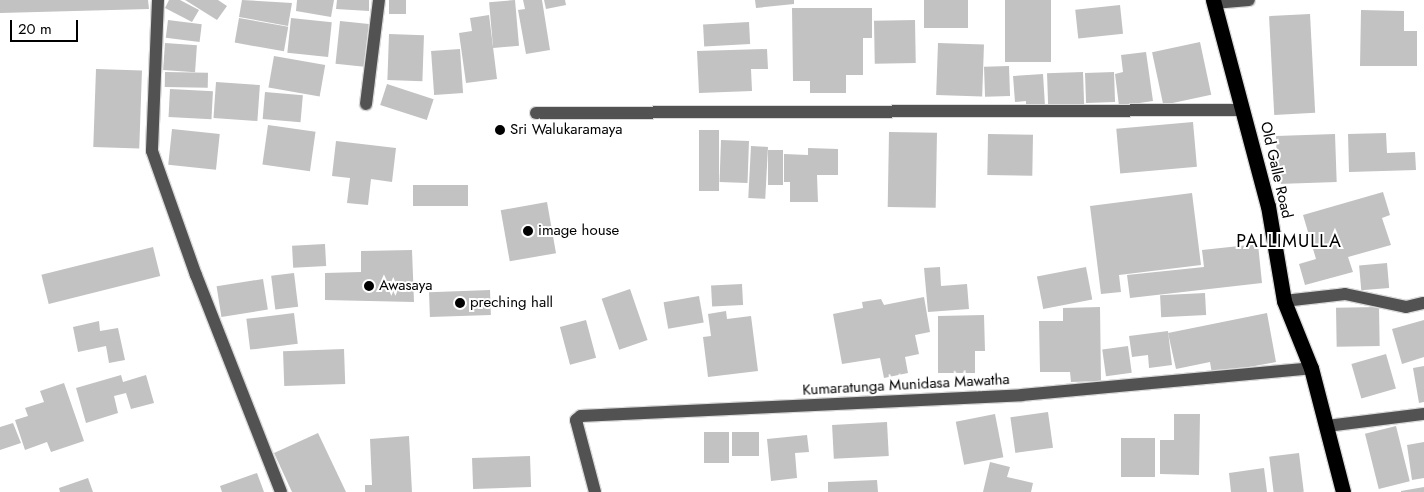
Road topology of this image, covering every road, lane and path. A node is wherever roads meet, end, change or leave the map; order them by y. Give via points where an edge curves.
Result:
1 (158, 0) edge
2 (379, 0) edge
3 (1249, 0) edge
4 (1214, 2) edge
5 (366, 104) dead end
6 (1243, 110) junction
7 (536, 113) dead end
8 (1284, 301) junction
9 (1424, 303) edge
10 (1311, 368) junction
11 (1424, 414) edge
12 (1326, 426) junction
13 (281, 492) edge
14 (595, 492) edge
15 (1343, 492) edge

1 - 13 street via 152,151
2 - 5 street
3 - 4 street
4 - 6 highway, Old Galle Road
6 - 7 street
6 - 8 highway, Old Galle Road via 1268,206
8 - 9 street via 1345,294 1406,306
8 - 10 highway, Old Galle Road
10 - 12 highway, Old Galle Road
10 - 14 street, Kumaratunga Munidasa Mawatha via 1022,395 581,416 576,420
11 - 12 street
12 - 15 highway, Old Galle Road

